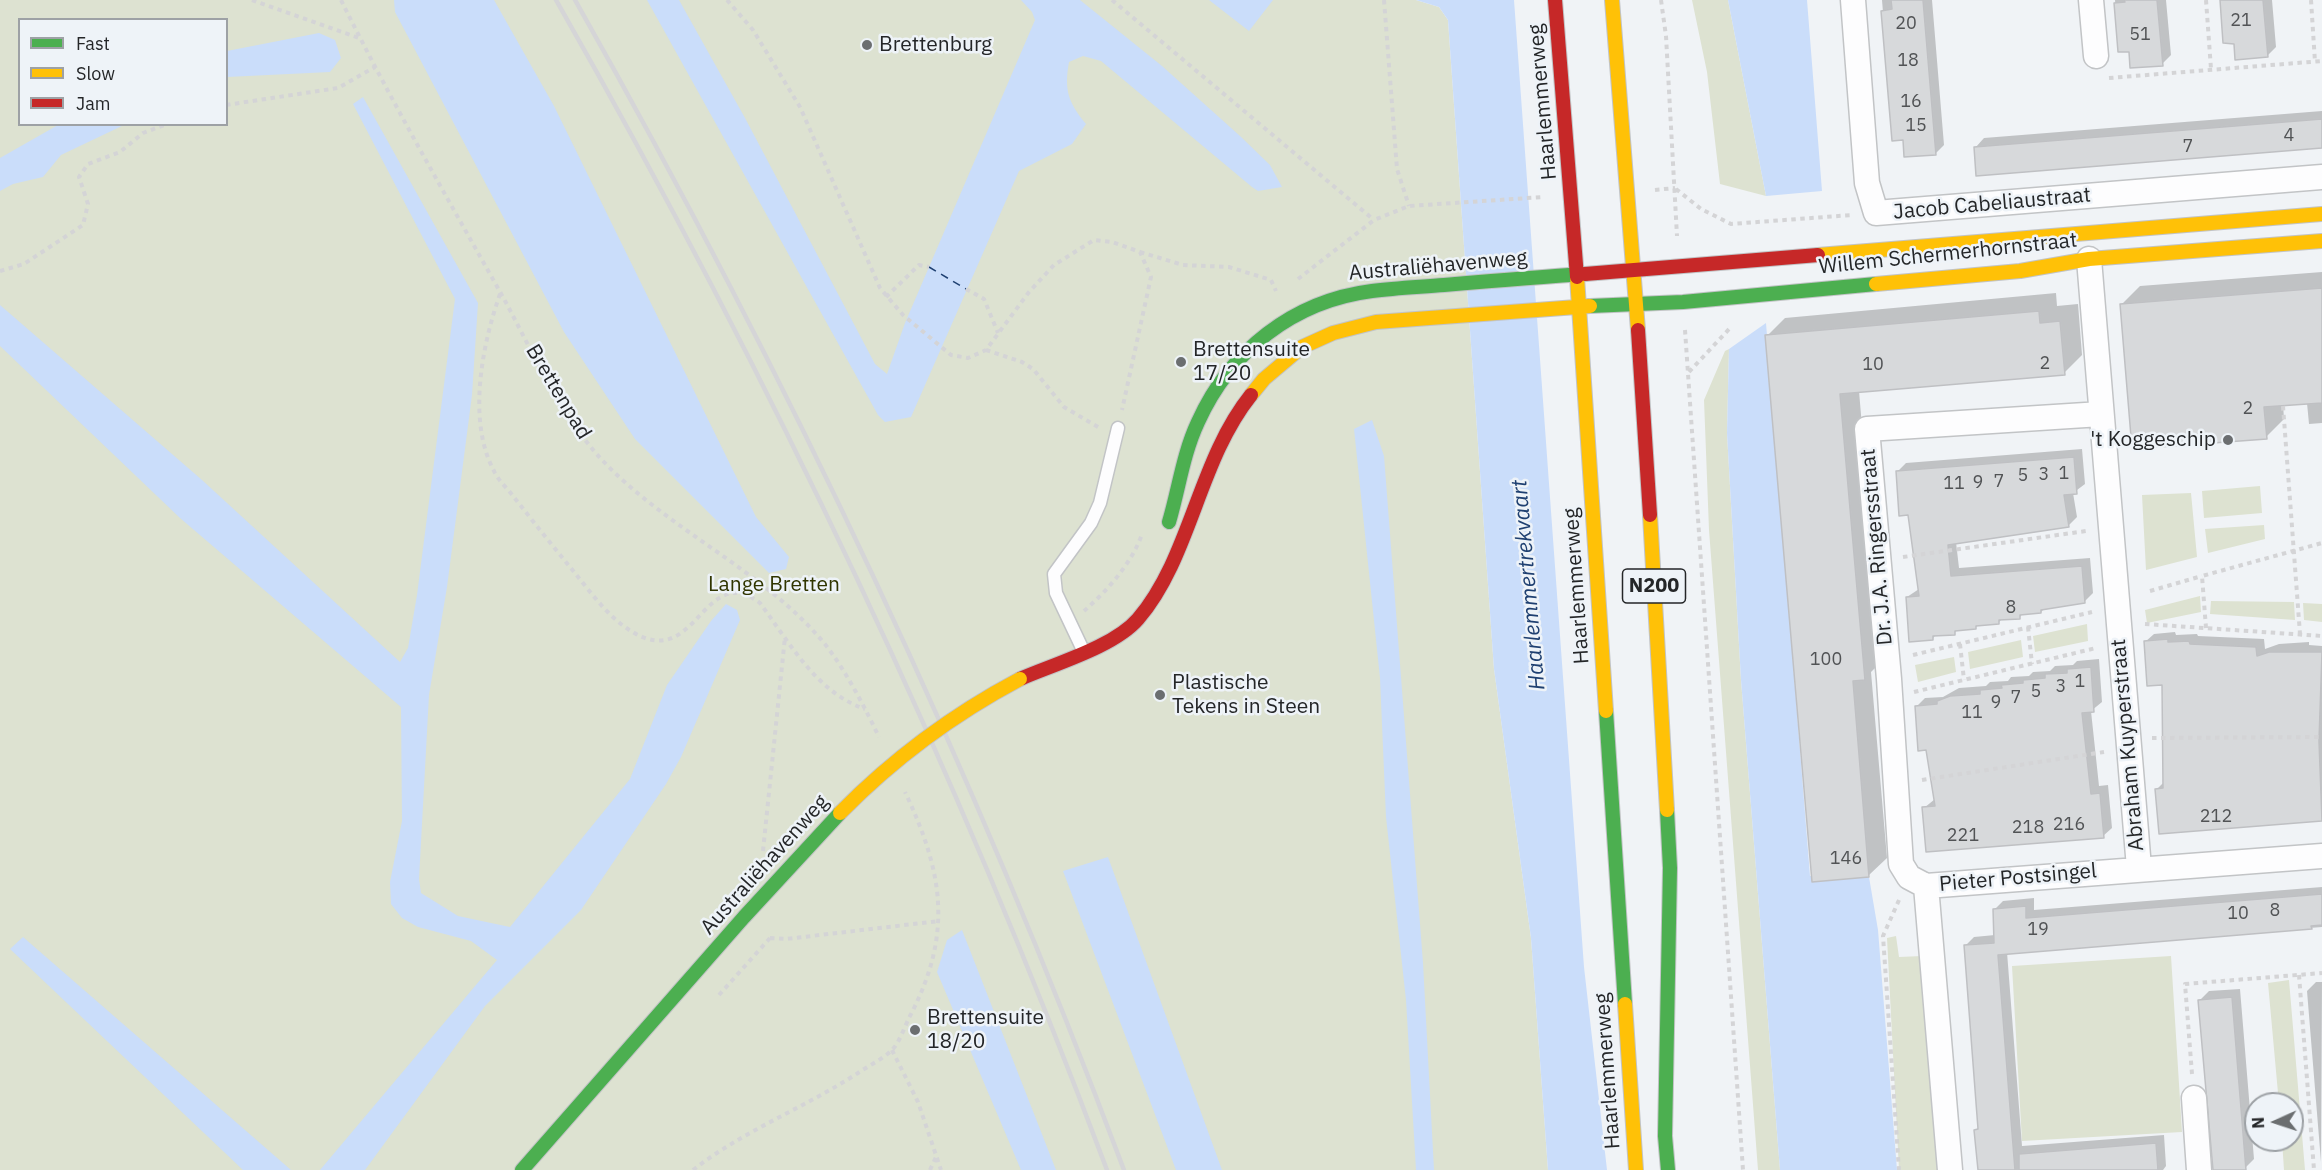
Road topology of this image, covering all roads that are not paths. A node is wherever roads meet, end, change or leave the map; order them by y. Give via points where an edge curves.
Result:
1 (1555, 0) edge
2 (1612, 0) edge
3 (1853, 0) edge
4 (2091, 0) edge
5 (2096, 56) road end
6 (2322, 177) edge
7 (2322, 214) edge
8 (2322, 241) edge
9 (2089, 260) junction
10 (1634, 270) junction
11 (1577, 274) junction
12 (1637, 304) junction
13 (1579, 307) junction
14 (2101, 414) junction
15 (1118, 433) road end
16 (1165, 536) dead end
17 (1111, 621) dead end
18 (1086, 650) junction
19 (2322, 856) edge
20 (2139, 868) junction
21 (1918, 881) junction
22 (2194, 1098) road end
23 (522, 1170) edge
24 (1636, 1170) edge
25 (1668, 1170) edge
26 (1950, 1170) edge
27 (2199, 1170) edge

1 - 11 street, Haarlemmerweg / N200
2 - 10 street, N200
3 - 6 street, Jacob Cabeliaustraat via 1867,183 1876,213
4 - 5 street
7 - 10 street, Willem Schermerhornstraat
8 - 9 street, Willem Schermerhornstraat
9 - 12 street, Willem Schermerhornstraat via 2020,272
9 - 14 street, Abraham Kuyperstraat
10 - 11 street, Australiëhavenweg
10 - 12 street, N200
11 - 13 street, Haarlemmerweg / N200
11 - 16 street, Australiëhavenweg via 1370,291 1316,303 1279,324 1222,376 1202,412 1185,457
12 - 13 street, Willem Schermerhornstraat
12 - 25 street, N200 via 1670,868 1665,1136
13 - 18 street, Australiëhavenweg via 1376,322 1333,333 1302,347 1264,378 1240,409 1218,448 1182,542 1153,599 1122,633
13 - 24 street, Haarlemmerweg / N200
14 - 20 street, Abraham Kuyperstraat via 2110,530 2107,624 2128,744
14 - 21 street, Dr. J.A. Ringersstraat via 1867,429 1878,559 1900,677 1895,782 1900,864
15 - 18 lane via 1091,523 1054,574 1056,593
17 - 18 street, Australiëhavenweg
18 - 23 street, Australiëhavenweg, bridge via 956,714 914,743 873,779 744,917
19 - 20 street, Pieter Postsingel
20 - 21 street, Pieter Postsingel
21 - 26 street, Pieter Postsingel
22 - 27 street

